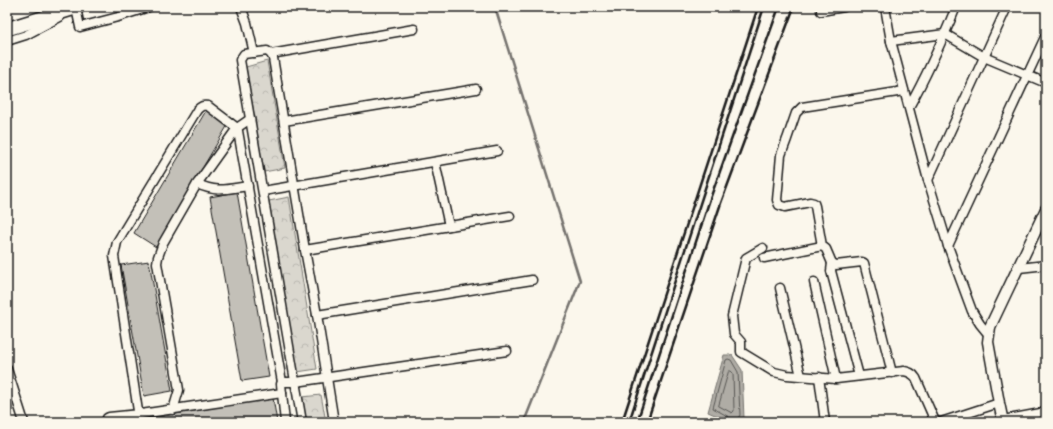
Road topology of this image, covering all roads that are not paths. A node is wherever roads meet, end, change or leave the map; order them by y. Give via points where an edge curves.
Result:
1 (77, 7) edge
2 (149, 7) edge
3 (241, 7) edge
4 (844, 7) edge
5 (885, 7) edge
6 (956, 7) edge
7 (1008, 7) edge
8 (821, 11) dead end
9 (7, 29) edge
10 (414, 29) dead end
11 (945, 34) junction
12 (1046, 35) edge
13 (7, 41) edge
14 (891, 41) junction
15 (254, 53) junction
16 (271, 54) junction
17 (984, 57) junction
18 (1027, 76) junction
19 (1046, 83) edge
20 (476, 89) dead end
21 (904, 91) junction
22 (909, 107) junction
23 (250, 120) junction
24 (284, 121) junction
25 (237, 128) junction
26 (497, 152) dead end
27 (435, 162) junction
28 (928, 180) junction
29 (197, 184) junction
30 (248, 186) junction
31 (294, 186) junction
32 (263, 191) junction
33 (1046, 209) edge
34 (510, 216) dead end
35 (449, 226) junction
36 (822, 246) junction
37 (948, 246) junction
38 (763, 248) dead end
39 (305, 250) junction
40 (764, 258) dead end
41 (832, 263) junction
42 (1046, 265) edge
43 (1019, 268) junction
44 (532, 280) dead end
45 (814, 282) dead end
46 (780, 288) dead end
47 (317, 315) junction
48 (989, 335) junction
49 (507, 351) dead end
50 (7, 368) edge
51 (892, 373) junction
52 (801, 376) junction
53 (859, 376) junction
54 (326, 377) junction
55 (819, 378) junction
56 (836, 379) junction
57 (282, 382) junction
58 (296, 382) junction
59 (282, 393) junction
60 (999, 403) junction
61 (173, 410) junction
62 (1046, 412) edge
63 (139, 414) junction
64 (1003, 421) edge
65 (24, 422) edge
66 (106, 422) edge
67 (285, 422) edge
68 (302, 422) edge
69 (334, 422) edge
70 (825, 422) edge
71 (937, 422) edge
72 (941, 422) edge

1 - 2 street via 80,27
1 - 9 highway
1 - 13 street via 26,35
3 - 15 street
4 - 8 street
5 - 14 street
6 - 11 street
7 - 17 street
10 - 16 street
11 - 14 street
11 - 17 street
11 - 22 street
12 - 18 street
14 - 21 street
15 - 16 street via 267,51
15 - 23 street via 244,54 240,60
16 - 24 street
17 - 18 street
17 - 28 street
18 - 19 street
18 - 37 street
20 - 24 street
21 - 22 street
21 - 36 street via 802,107 796,112 780,155 777,200 785,207 814,203
22 - 28 street
23 - 25 street
23 - 32 street
24 - 31 street
25 - 29 street
25 - 30 street
25 - 63 street via 208,106 201,106 117,242 114,256
26 - 27 street
27 - 31 street
27 - 35 street
28 - 37 street
29 - 30 street via 215,190
29 - 61 street via 163,243 157,263 180,390
30 - 57 street
31 - 32 street
31 - 39 street
32 - 58 street
33 - 43 street
34 - 35 street
35 - 39 street
36 - 40 street
36 - 41 street
37 - 48 street via 972,311
38 - 52 street via 746,258 732,316 734,334 741,342 741,352 774,372
39 - 47 street
41 - 51 street via 864,263
41 - 53 street via 831,271
42 - 43 street
43 - 48 street via 990,327
44 - 47 street
45 - 56 street
46 - 52 street
47 - 54 street
48 - 60 street via 988,342
49 - 54 street
50 - 65 street
51 - 53 street
51 - 71 street via 904,371 914,375
52 - 55 street
53 - 56 street
54 - 58 street
54 - 69 street
55 - 56 street
55 - 70 street
57 - 58 street
57 - 59 street
58 - 68 street
59 - 61 street
59 - 67 street
60 - 64 street
60 - 72 street
61 - 63 street
62 - 64 street
63 - 66 street via 109,417

